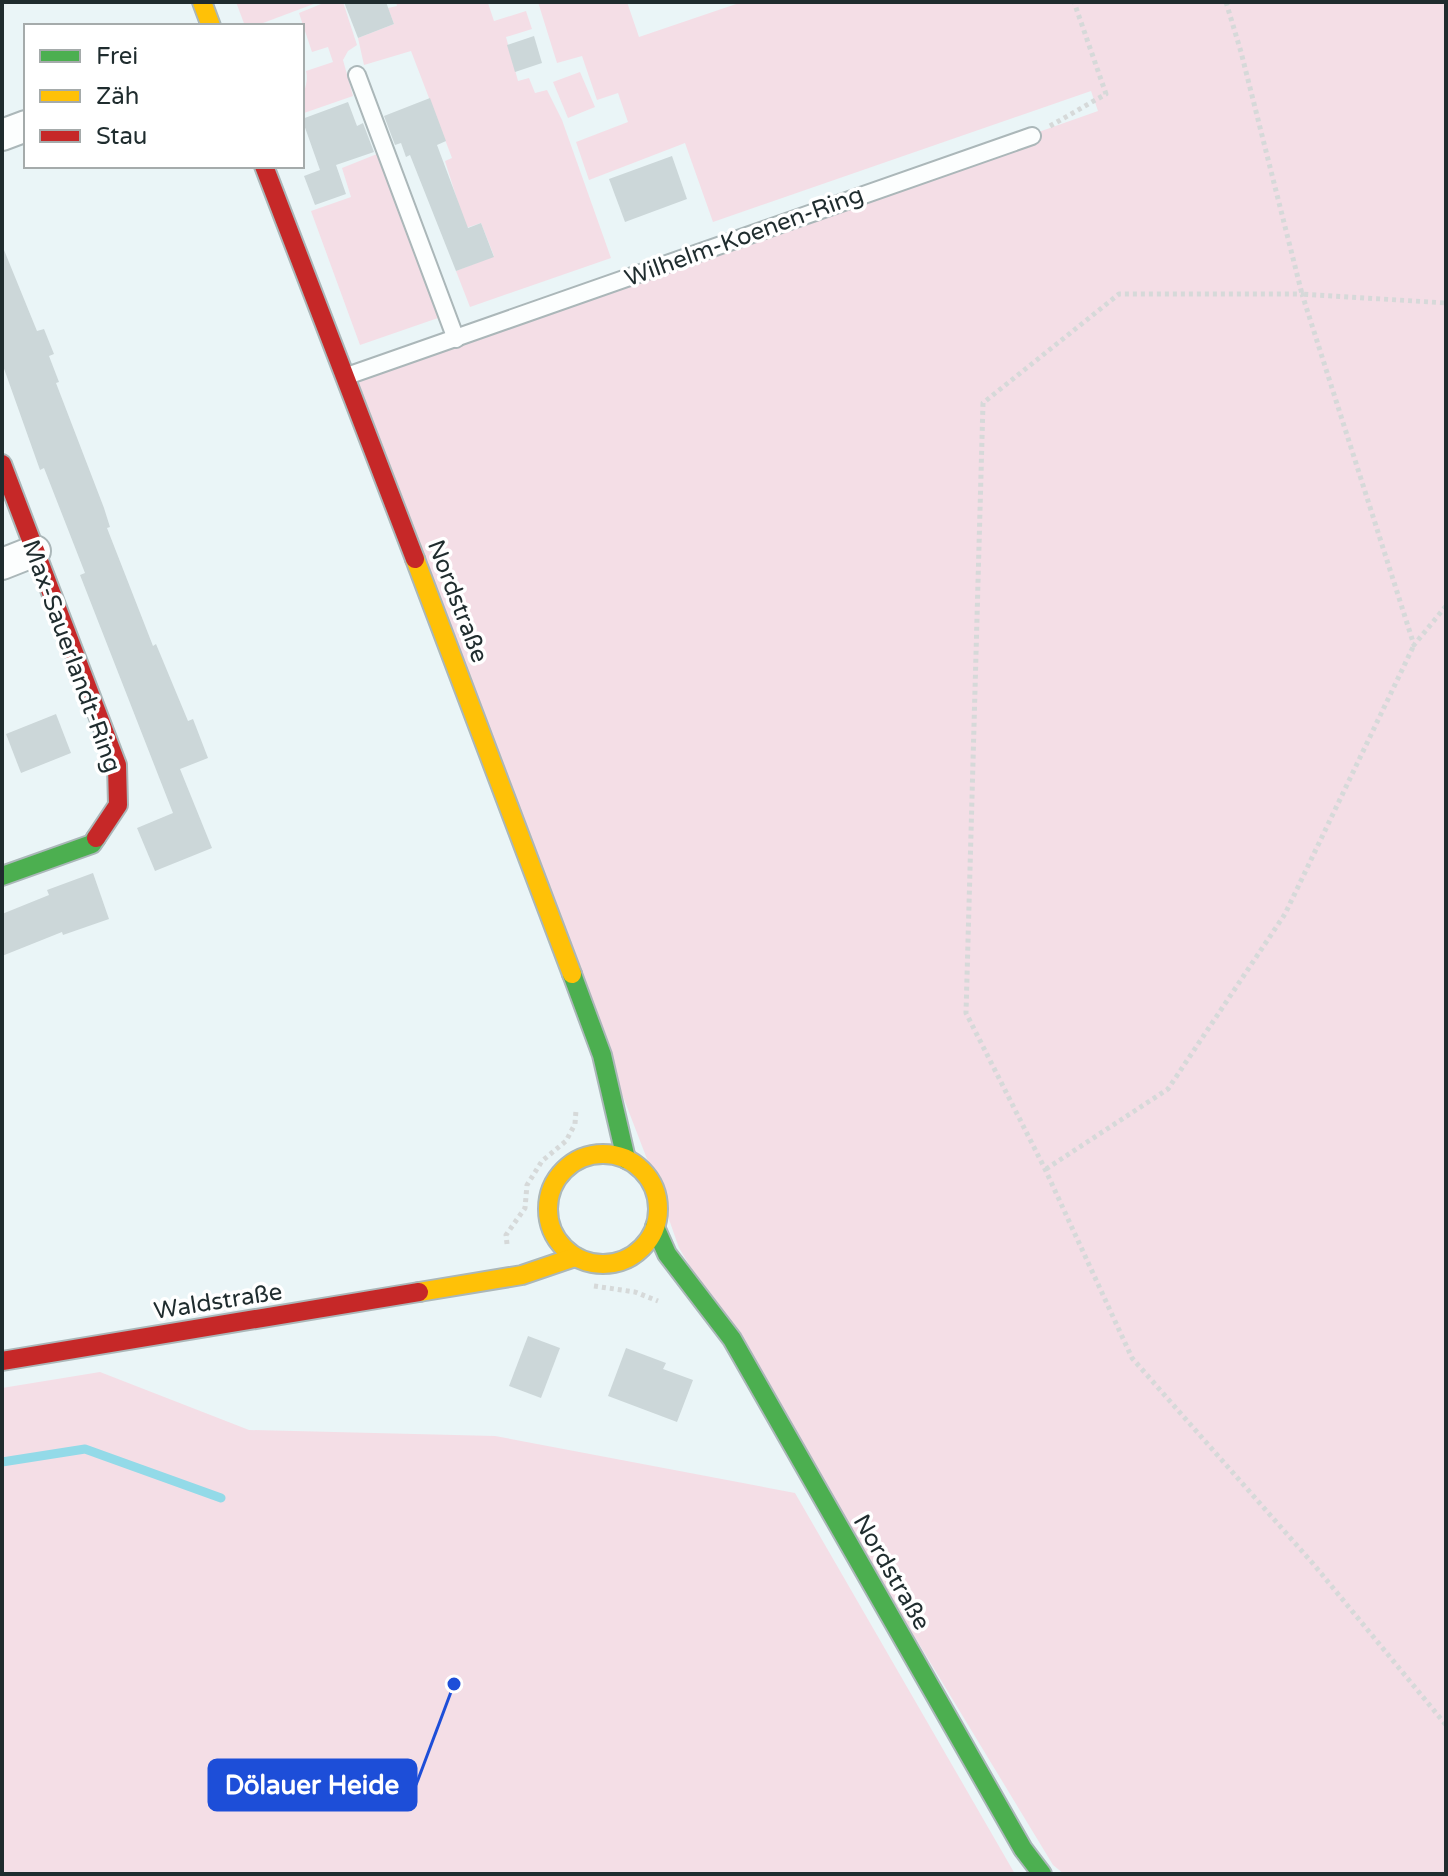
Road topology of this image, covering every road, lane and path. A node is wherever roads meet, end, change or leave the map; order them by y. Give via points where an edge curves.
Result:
1 (202, 2) edge
2 (1074, 2) edge
3 (1226, 2) edge
4 (210, 24) edge
5 (357, 75) dead end
6 (24, 127) edge
7 (2, 135) edge
8 (1032, 136) joint
9 (265, 168) edge
10 (1302, 294) junction
11 (1446, 303) edge
12 (456, 339) junction
13 (346, 376) junction
14 (2, 464) edge
15 (35, 551) junction
16 (2, 564) edge
17 (1446, 606) edge
18 (1414, 645) junction
19 (2, 876) edge
20 (602, 1055) junction
21 (576, 1100) dead end
22 (586, 1157) junction
23 (626, 1159) junction
24 (1045, 1169) junction
25 (655, 1227) junction
26 (509, 1256) joint
27 (575, 1257) junction
28 (640, 1266) junction
29 (442, 1288) junction
30 (697, 1295) junction
31 (2, 1361) edge
32 (1446, 1725) edge
33 (1042, 1874) edge

1 - 4 main road
2 - 8 path via 1106,94
3 - 10 path
5 - 12 lane
6 - 7 street
8 - 12 lane, Wilhelm-Koenen-Ring
9 - 13 main road, Nordstraße
10 - 11 path
10 - 18 path
10 - 24 path via 1119,294 983,403 966,1013
12 - 13 lane, Wilhelm-Koenen-Ring
13 - 20 main road, Nordstraße
14 - 15 main road, Max-Sauerlandt-Ring
15 - 16 street
15 - 19 main road, Max-Sauerlandt-Ring via 117,765 118,805 92,844
17 - 18 path
18 - 24 path via 1285,914 1168,1089
20 - 22 main road, Nordstraße
20 - 23 main road, Nordstraße
21 - 26 path via 575,1124 566,1141 542,1161 527,1185 525,1208 506,1235
22 - 23 main road
22 - 27 main road via 558,1177 550,1192 545,1230
23 - 25 main road, Nordstraße via 654,1187
24 - 32 path via 1132,1358
25 - 28 main road via 639,1251
25 - 30 main road, Nordstraße
26 - 29 main road, Waldstraße
27 - 28 main road, Nordstraße
27 - 29 main road, Waldstraße via 522,1275
28 - 30 main road, Nordstraße
29 - 31 main road, Waldstraße
30 - 33 main road, Nordstraße via 732,1339

